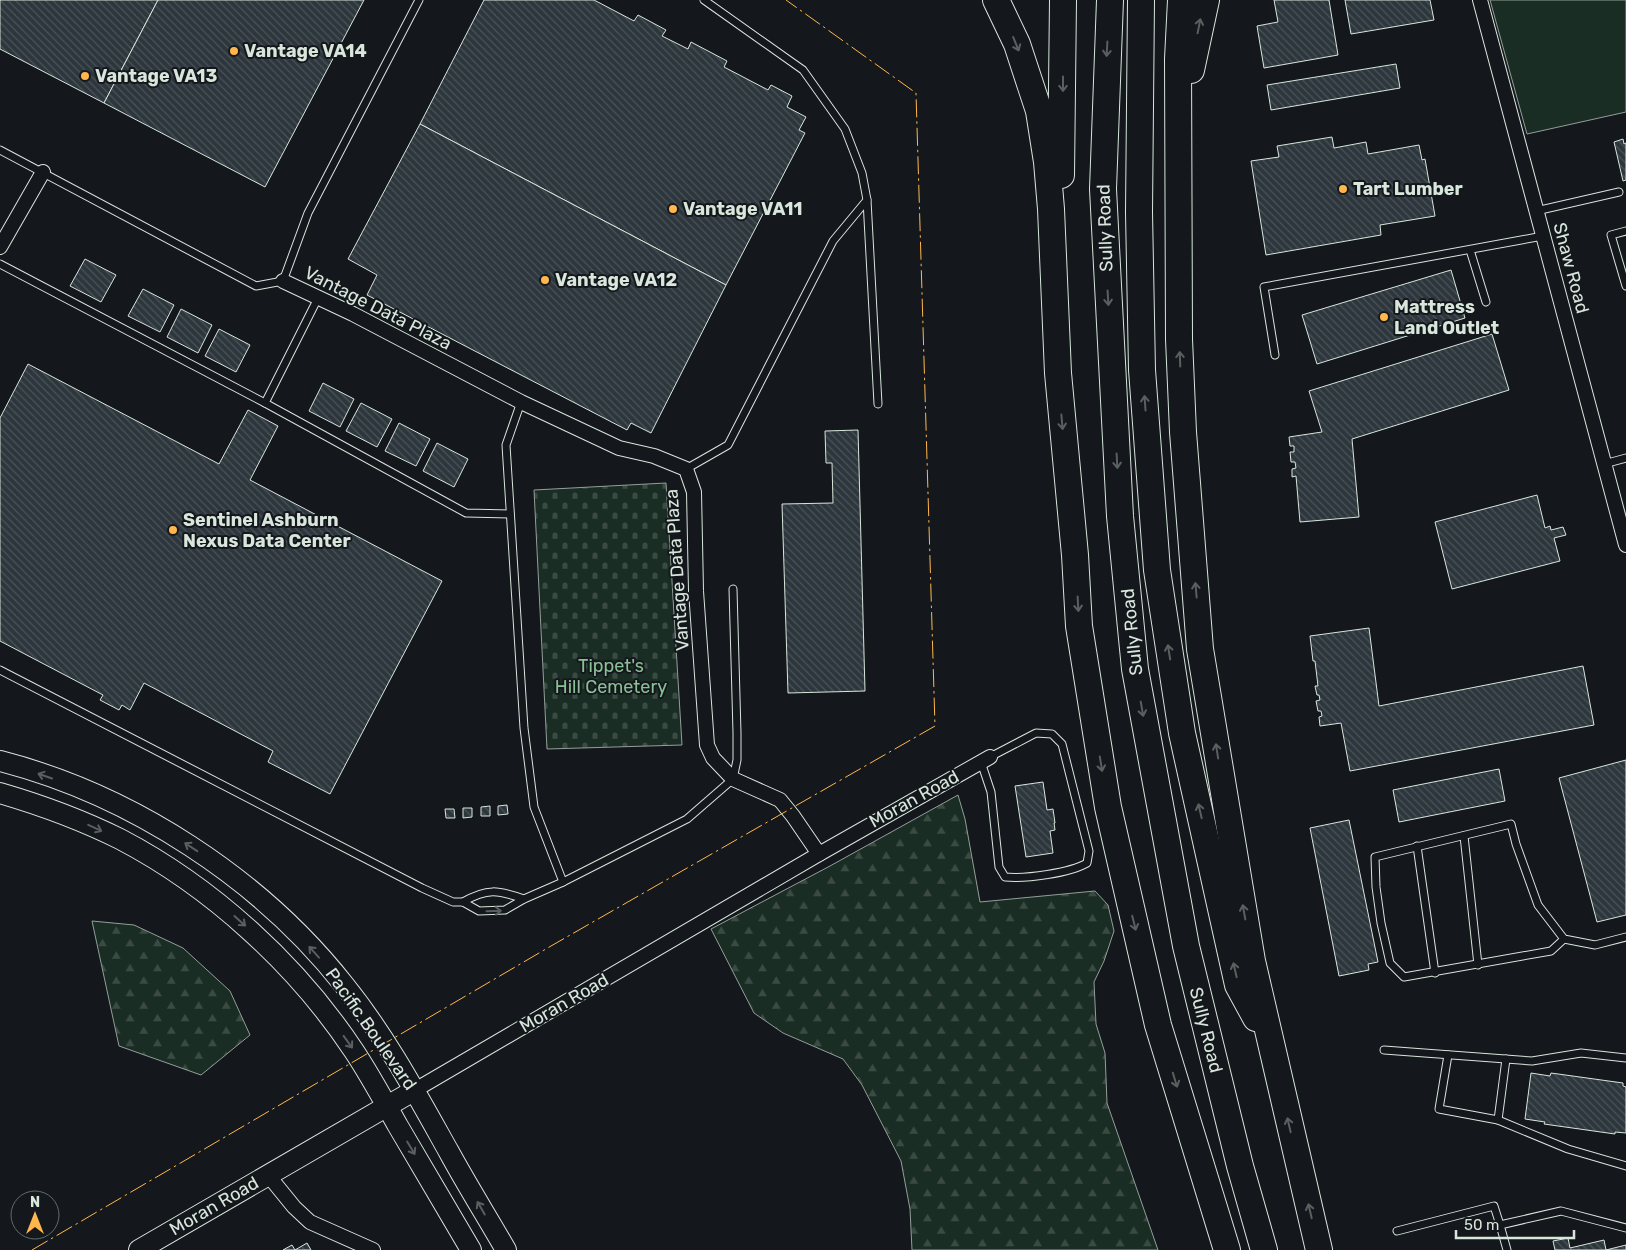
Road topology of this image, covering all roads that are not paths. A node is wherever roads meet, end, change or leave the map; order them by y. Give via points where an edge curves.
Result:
1 (419, 0) edge
2 (704, 0) edge
3 (996, 0) edge
4 (1063, 0) edge
5 (1110, 0) edge
6 (1141, 0) edge
7 (1181, 0) edge
8 (1206, 0) edge
9 (1480, 0) edge
10 (1178, 142) junction
11 (0, 150) edge
12 (43, 172) junction
13 (1618, 192) dead end
14 (868, 200) junction
15 (1536, 212) junction
16 (1626, 231) edge
17 (1543, 236) junction
18 (0, 247) edge
19 (1470, 250) junction
20 (0, 264) edge
21 (282, 281) junction
22 (1626, 286) edge
23 (318, 298) junction
24 (1486, 302) dead end
25 (1275, 355) dead end
26 (1058, 373) junction
27 (521, 402) junction
28 (264, 403) junction
29 (878, 404) dead end
30 (1626, 458) edge
31 (1604, 464) junction
32 (686, 469) junction
33 (510, 514) junction
34 (1626, 545) edge
35 (733, 589) dead end
36 (0, 670) edge
37 (985, 759) junction
38 (0, 761) edge
39 (733, 779) junction
40 (0, 793) edge
41 (1464, 836) junction
42 (1417, 846) junction
43 (819, 854) junction
44 (563, 882) junction
45 (524, 900) junction
46 (463, 902) junction
47 (1626, 937) edge
48 (1564, 939) junction
49 (1478, 965) junction
50 (1435, 973) junction
51 (1271, 1045) junction
52 (1384, 1050) dead end
53 (1448, 1055) junction
54 (1626, 1058) edge
55 (1506, 1059) junction
56 (415, 1090) junction
57 (386, 1106) junction
58 (1498, 1120) junction
59 (1626, 1166) edge
60 (268, 1175) junction
61 (1500, 1225) junction
62 (1626, 1228) edge
63 (1397, 1231) dead end
64 (139, 1250) edge
65 (372, 1250) edge
66 (471, 1250) edge
67 (506, 1250) edge
68 (1227, 1250) edge
69 (1264, 1250) edge
70 (1319, 1250) edge
71 (1507, 1250) edge

1 - 21 lane via 308,213
2 - 14 lane via 803,70 844,129 862,173
3 -> 26 highway via 1017,44 1039,111 1051,209
4 -> 26 highway
5 -> 69 highway, Sully Road via 1102,189 1120,516 1135,670 1186,946
51 -> 6 highway via 1238,985 1182,733 1156,570 1142,370 1138,212
7 - 10 highway
10 -> 8 highway
9 - 15 street, Shaw Road
51 -> 10 highway via 1252,960 1200,648 1183,432
11 - 12 lane
12 - 18 street
12 - 21 lane via 256,286
13 - 15 lane
14 - 29 lane
14 - 32 lane via 833,241 728,445
15 - 17 street, Shaw Road
16 - 22 lane via 1611,235
17 - 19 lane
17 - 31 street, Shaw Road
19 - 24 lane
19 - 25 lane via 1264,287
20 - 28 lane
21 - 23 street, Vantage Data Plaza
23 - 27 street, Vantage Data Plaza
23 - 28 lane
26 -> 68 highway via 1079,626 1108,807 1158,1024
27 - 32 street, Vantage Data Plaza via 619,448 654,456
27 - 33 lane via 506,445
28 - 33 lane via 466,513
30 - 31 lane
31 - 34 street, Shaw Road
32 - 39 street, Vantage Data Plaza via 694,492 696,591 707,745 713,758
33 - 44 lane via 524,728 534,807
35 - 39 lane via 737,733
36 - 46 lane via 422,888 453,902
37 - 37 lane via 992,792 999,867 1005,877 1018,878 1078,868 1087,863 1089,852 1062,744 1052,734 1036,733
37 - 43 street, Moran Road
56 -> 38 main road, Pacific Boulevard via 345,986 283,920 241,883 178,839 112,802 74,785
39 - 43 street, Vantage Data Plaza via 780,800
39 - 44 lane via 687,819
40 -> 57 main road, Pacific Boulevard via 79,820 121,840 202,891 237,918 273,952 323,1008 354,1051
41 - 42 lane
41 - 48 lane via 1511,824 1538,905
41 - 49 lane
42 - 50 lane
42 - 50 lane via 1376,857 1381,923 1390,963 1404,977
43 - 56 street, Moran Road
44 - 45 lane
45 - 46 lane via 505,892 489,892 478,893
46 -> 45 lane via 479,911 490,911 505,910
47 - 48 lane via 1595,944
48 - 49 lane via 1551,951
49 - 50 lane
70 -> 51 highway
52 - 53 lane
53 - 55 lane
53 - 58 lane via 1439,1110
54 - 55 lane via 1581,1053 1532,1061
55 - 58 lane
56 - 57 main road, Moran Road
67 -> 56 main road, Pacific Boulevard
57 - 60 main road, Moran Road
57 -> 66 main road, Pacific Boulevard
58 - 59 lane via 1568,1148
60 - 64 main road, Moran Road
60 - 65 street via 310,1222
61 - 62 lane via 1561,1211
61 - 63 lane via 1494,1206
61 - 71 lane

